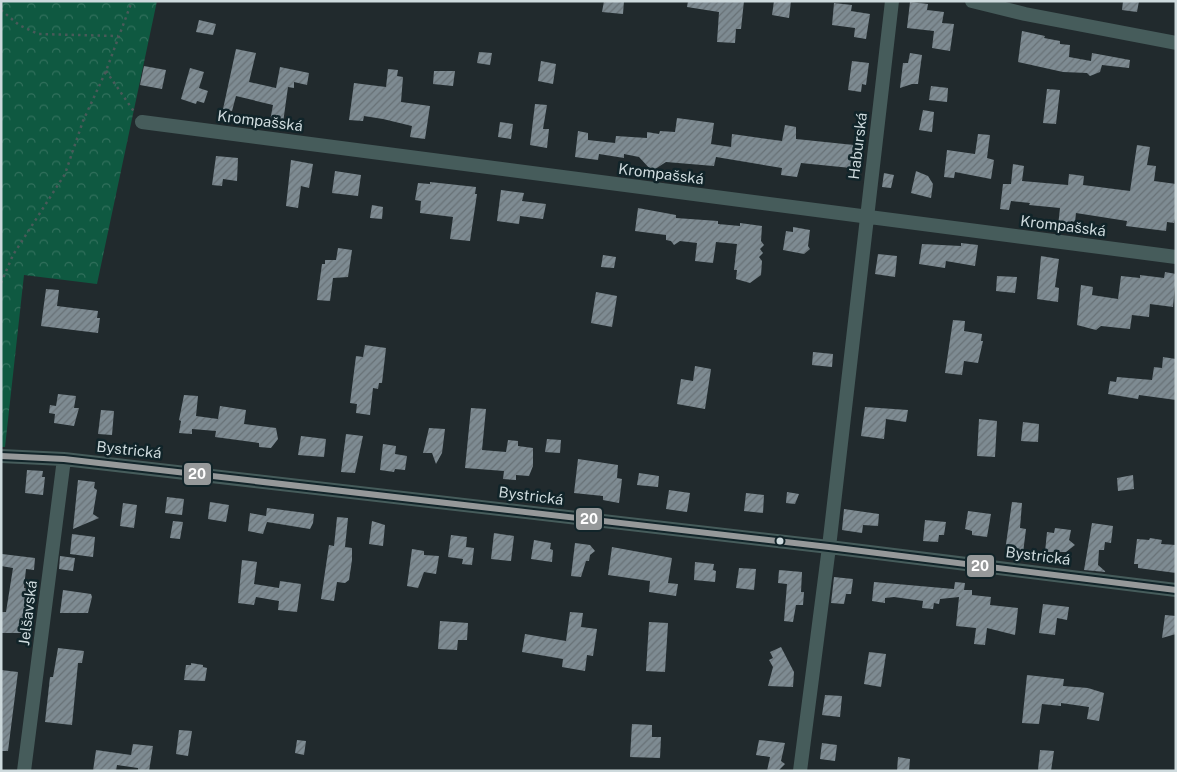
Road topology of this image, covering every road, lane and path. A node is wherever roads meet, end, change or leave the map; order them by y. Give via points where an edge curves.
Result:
1 (132, 1) edge
2 (892, 1) edge
3 (972, 1) edge
4 (1, 10) edge
5 (118, 36) junction
6 (1176, 43) edge
7 (106, 71) junction
8 (142, 122) joint
9 (866, 217) junction
10 (1176, 257) edge
11 (1, 283) edge
12 (1, 456) edge
13 (64, 459) junction
14 (829, 547) junction
15 (1176, 590) edge
16 (24, 771) edge
17 (800, 771) edge

1 - 5 path
2 - 9 street, Haburská
3 - 6 street
4 - 5 path via 19,25 38,34
5 - 7 path
7 - 8 path
7 - 11 path via 83,121 65,174 14,255
8 - 9 street, Krompašská
9 - 10 street, Krompašská
9 - 14 street, Haburská
12 - 13 street, Bystrická
13 - 14 street, Bystrická
13 - 16 street, Jelšavská
14 - 15 street, Bystrická
14 - 17 street, Haburská

